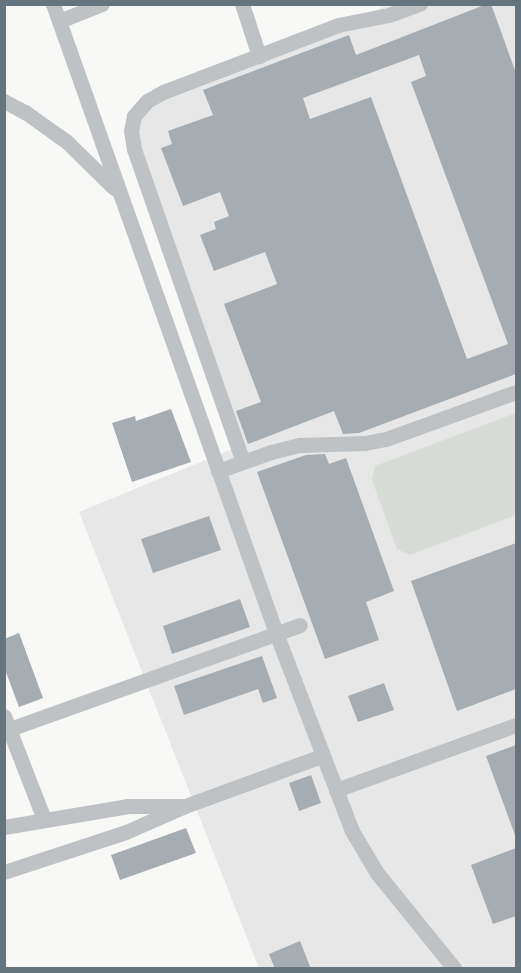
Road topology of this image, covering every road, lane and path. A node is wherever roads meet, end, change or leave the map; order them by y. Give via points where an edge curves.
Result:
1 (53, 4) edge
2 (102, 4) edge
3 (242, 4) edge
4 (420, 4) edge
5 (59, 21) junction
6 (259, 56) junction
7 (4, 101) edge
8 (124, 202) junction
9 (516, 392) edge
10 (243, 462) junction
11 (218, 471) junction
12 (300, 625) dead end
13 (276, 633) junction
14 (516, 725) edge
15 (6, 726) edge
16 (322, 756) junction
17 (336, 790) junction
18 (185, 806) junction
19 (44, 819) junction
20 (4, 827) edge
21 (4, 872) edge
22 (454, 969) edge

1 - 5 lane
2 - 5 lane
3 - 6 lane
4 - 6 lane via 389,15 346,22
5 - 8 lane
6 - 10 lane via 154,96 138,109 131,131
7 - 8 lane via 26,112 76,150
8 - 11 lane
9 - 10 lane via 380,441 300,445
10 - 11 lane
11 - 13 lane
12 - 13 lane
13 - 15 lane
13 - 16 lane
14 - 17 lane
15 - 19 lane
16 - 17 lane
16 - 18 lane
17 - 22 lane via 363,853
18 - 19 lane via 128,806
18 - 21 lane via 126,832
19 - 20 lane

